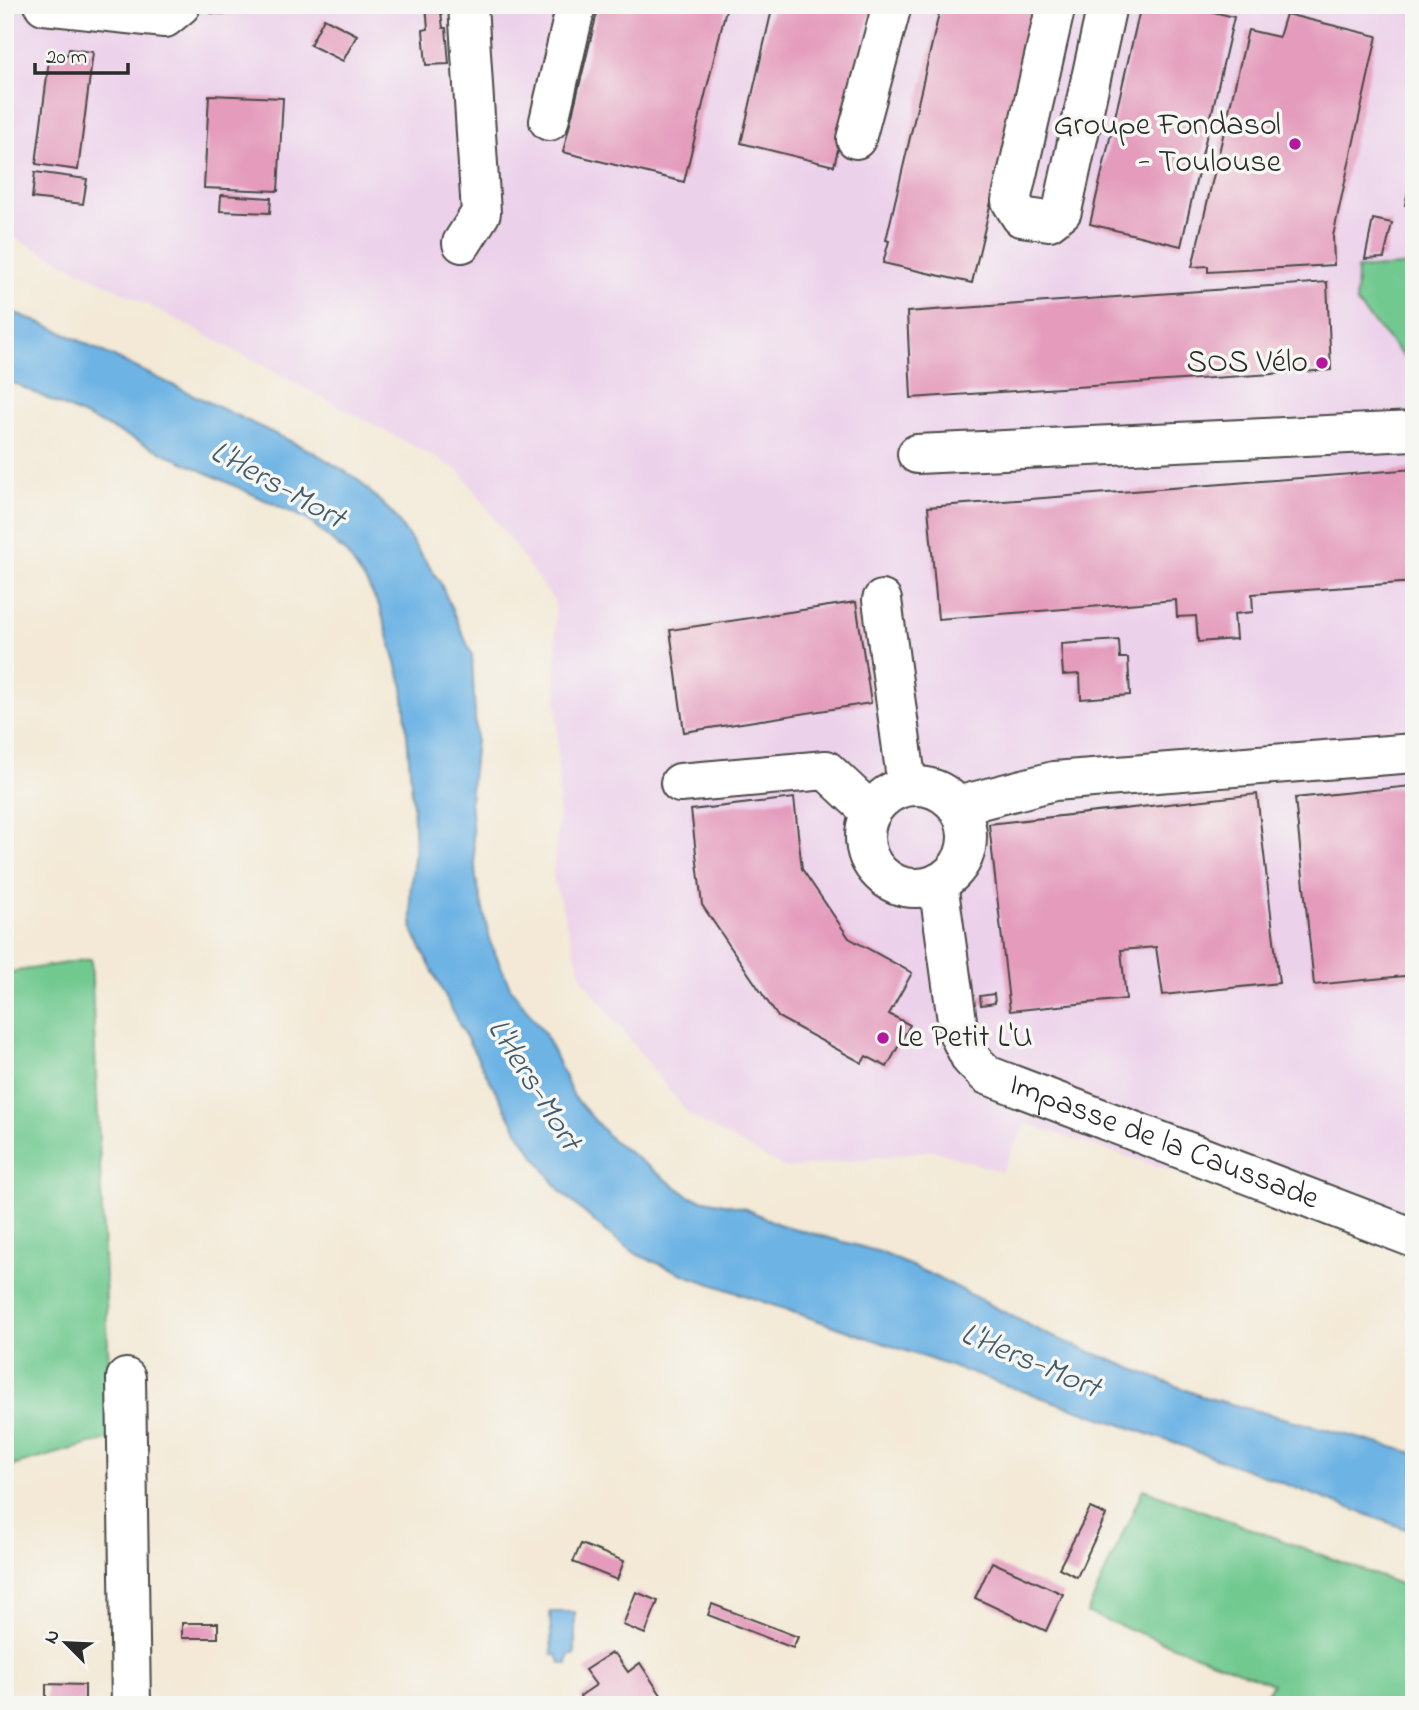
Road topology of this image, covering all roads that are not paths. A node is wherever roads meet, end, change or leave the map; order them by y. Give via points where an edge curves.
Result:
1 (44, 5) edge
2 (181, 5) edge
3 (468, 5) edge
4 (576, 5) edge
5 (892, 5) edge
6 (1056, 5) edge
7 (1108, 5) edge
8 (549, 121) dead end
9 (856, 139) dead end
10 (461, 243) dead end
11 (1414, 431) edge
12 (916, 454) dead end
13 (882, 600) dead end
14 (1414, 753) edge
15 (680, 783) dead end
16 (907, 786) junction
17 (957, 806) junction
18 (872, 811) junction
19 (938, 883) junction
20 (1414, 1238) edge
21 (126, 1378) dead end
22 (131, 1705) edge

1 - 2 street via 165,18
3 - 10 street via 481,213
4 - 8 street
5 - 9 street
6 - 7 street via 1011,201 1021,217 1049,221 1062,211
11 - 12 street
13 - 16 street
14 - 17 street via 1054,781
15 - 18 street via 826,770
16 - 17 street via 926,786
16 - 18 street via 885,796
17 - 19 street via 966,823 967,846 961,863
18 - 19 street via 865,842 876,869 894,883 917,888
19 - 20 street, Impasse de la Caussade via 959,1035 971,1059 987,1075
21 - 22 street

